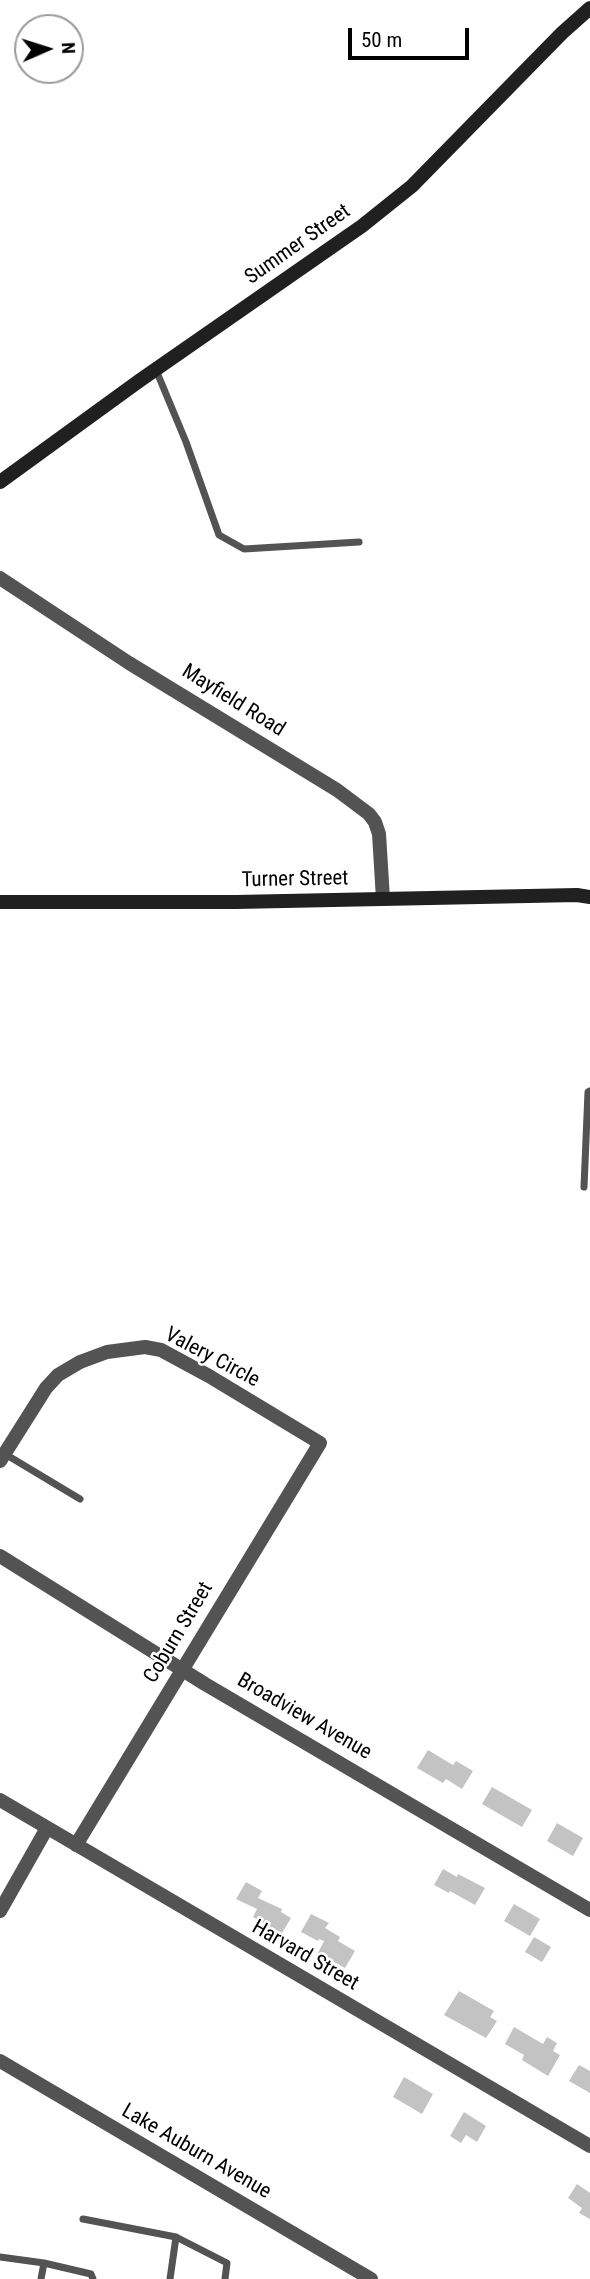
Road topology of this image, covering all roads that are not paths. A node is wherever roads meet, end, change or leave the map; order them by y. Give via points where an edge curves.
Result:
1 (590, 8) edge
2 (156, 369) junction
3 (0, 482) edge
4 (359, 542) dead end
5 (0, 578) edge
6 (590, 897) edge
7 (383, 899) junction
8 (0, 902) edge
9 (590, 1091) edge
10 (584, 1187) dead end
11 (320, 1443) joint
12 (1, 1455) edge
13 (80, 1499) dead end
14 (0, 1556) edge
15 (182, 1669) junction
16 (0, 1800) edge
17 (47, 1828) junction
18 (76, 1845) junction
19 (590, 1910) edge
20 (0, 1911) edge
21 (0, 2061) edge
22 (590, 2146) edge
23 (83, 2219) dead end
24 (176, 2237) junction
25 (0, 2257) edge
26 (44, 2263) junction
27 (41, 2279) edge
28 (93, 2279) edge
29 (170, 2279) edge
30 (225, 2279) edge
31 (371, 2279) edge

1 - 2 street, Summer Street via 412,186
2 - 3 street, Summer Street
2 - 4 lane via 219,535 244,549
5 - 7 street, Mayfield Road via 369,814 379,834
6 - 7 street, Turner Street
7 - 8 street, Turner Street
9 - 10 lane
11 - 12 street, Valery Circle via 209,1376 161,1350 145,1347 107,1352 58,1375
11 - 15 street, Coburn Street
12 - 13 lane
14 - 15 street, Broadview Avenue
15 - 18 street, Coburn Street
15 - 19 street, Broadview Avenue
16 - 17 street, Harvard Street
17 - 18 street, Harvard Street
17 - 20 street
18 - 22 street, Harvard Street
21 - 31 street, Lake Auburn Avenue
23 - 24 lane
24 - 29 lane
24 - 30 lane via 227,2263
25 - 26 lane
26 - 27 lane
26 - 28 lane via 91,2274

